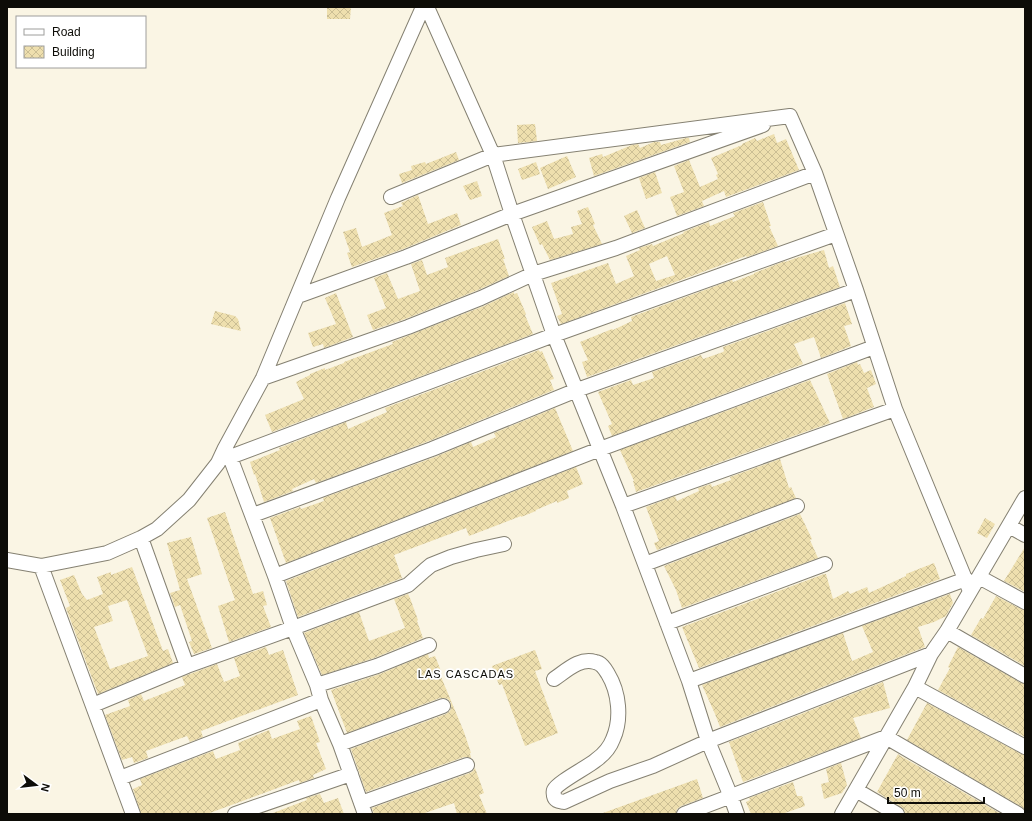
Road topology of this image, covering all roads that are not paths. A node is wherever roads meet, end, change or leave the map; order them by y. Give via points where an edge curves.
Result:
1 (423, 7) edge
2 (427, 7) edge
3 (790, 116) junction
4 (493, 154) junction
5 (815, 173) junction
6 (391, 197) dead end
7 (512, 214) junction
8 (836, 234) junction
9 (533, 274) junction
10 (856, 290) junction
11 (298, 296) junction
12 (554, 335) junction
13 (874, 347) junction
14 (264, 378) junction
15 (577, 390) junction
16 (895, 409) junction
17 (600, 450) junction
18 (228, 453) junction
19 (1025, 498) edge
20 (623, 506) junction
21 (797, 506) dead end
22 (253, 515) junction
23 (1009, 526) junction
24 (1025, 535) edge
25 (141, 538) junction
26 (504, 544) dead end
27 (7, 560) edge
28 (645, 564) junction
29 (824, 564) dead end
30 (41, 566) junction
31 (275, 576) junction
32 (972, 583) junction
33 (1025, 602) edge
34 (667, 623) junction
35 (293, 628) junction
36 (947, 631) junction
37 (429, 645) dead end
38 (931, 654) junction
39 (187, 666) junction
40 (1025, 676) edge
41 (554, 679) dead end
42 (689, 681) junction
43 (317, 685) junction
44 (915, 687) junction
45 (321, 700) junction
46 (93, 705) junction
47 (444, 706) dead end
48 (886, 737) junction
49 (708, 741) junction
50 (340, 744) junction
51 (1025, 747) edge
52 (467, 765) dead end
53 (351, 774) junction
54 (120, 778) junction
55 (856, 790) junction
56 (731, 797) junction
57 (363, 809) edge
58 (133, 814) edge
59 (235, 814) edge
60 (684, 814) edge
61 (737, 814) edge
62 (842, 814) edge
63 (897, 814) edge
64 (1018, 814) edge

1 - 11 street via 338,198
2 - 4 street
3 - 4 street
3 - 5 street
3 - 7 street
4 - 6 street
4 - 7 street
5 - 8 street
5 - 9 street via 616,248
7 - 9 street
7 - 11 street via 406,257
8 - 10 street
8 - 12 street
9 - 12 street
9 - 14 street via 490,295 408,327
10 - 13 street
10 - 15 street
11 - 14 street
12 - 15 street
12 - 18 street
13 - 16 street
13 - 17 street
14 - 18 street
15 - 17 street
15 - 22 street via 432,449
16 - 20 street
16 - 32 street
17 - 20 street
17 - 31 street
18 - 22 street
18 - 25 street via 189,500 157,529
19 - 23 street
20 - 28 street
21 - 28 street
22 - 31 street
23 - 24 street
23 - 32 street
25 - 30 street via 107,552
25 - 39 street
26 - 35 street via 431,565 408,585
27 - 30 street
28 - 34 street
29 - 34 street
30 - 46 street
31 - 35 street
32 - 33 street
32 - 36 street
32 - 42 street
34 - 42 street
35 - 39 street
35 - 43 street
36 - 38 street
36 - 40 street
37 - 43 street via 377,666
38 - 44 street
38 - 49 street
39 - 46 street
41 - 49 street via 576,664 595,661 603,666 609,677 616,694 618,710 617,726 610,745 597,760 556,788 554,795 558,802 564,802 585,791 653,766
42 - 49 street
43 - 45 street
44 - 48 street
44 - 51 street
45 - 50 street
45 - 54 street
46 - 54 street
47 - 50 street
48 - 55 street
48 - 56 street
48 - 64 street
49 - 56 street
50 - 53 street
52 - 57 street
53 - 57 street
53 - 59 street
54 - 58 street
55 - 62 street
55 - 63 street
56 - 60 street
56 - 61 street

